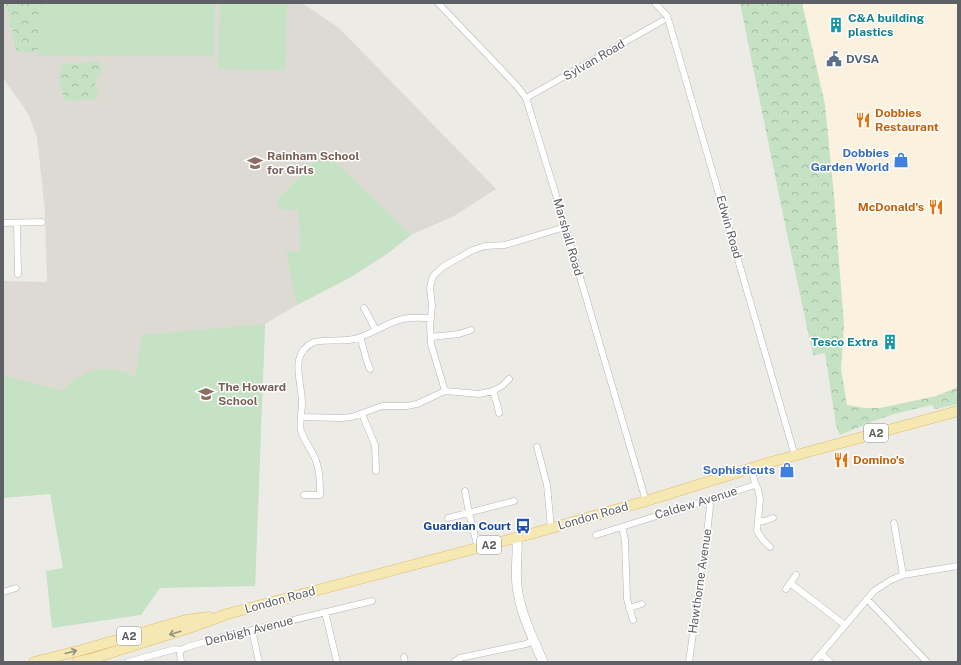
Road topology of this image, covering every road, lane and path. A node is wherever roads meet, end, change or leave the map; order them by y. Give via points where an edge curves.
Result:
1 (438, 3) edge
2 (655, 3) edge
3 (662, 21) dead end
4 (526, 98) junction
5 (42, 222) dead end
6 (3, 223) edge
7 (17, 223) junction
8 (565, 227) junction
9 (18, 274) dead end
10 (364, 308) dead end
11 (431, 318) junction
12 (376, 330) junction
13 (471, 330) dead end
14 (360, 337) junction
15 (431, 338) junction
16 (370, 369) dead end
17 (509, 380) dead end
18 (445, 391) junction
19 (493, 391) junction
20 (958, 411) edge
21 (499, 413) dead end
22 (362, 414) junction
23 (302, 417) junction
24 (537, 447) dead end
25 (795, 456) junction
26 (751, 468) junction
27 (376, 471) dead end
28 (755, 484) junction
29 (465, 491) dead end
30 (304, 496) dead end
31 (709, 499) junction
32 (646, 501) junction
33 (514, 502) dead end
34 (469, 513) junction
35 (448, 518) dead end
36 (773, 518) dead end
37 (758, 520) junction
38 (894, 523) dead end
39 (622, 527) junction
40 (551, 528) junction
41 (596, 535) dead end
42 (517, 537) junction
43 (770, 547) dead end
44 (478, 548) junction
45 (958, 566) edge
46 (796, 575) dead end
47 (903, 575) junction
48 (790, 583) junction
49 (16, 588) dead end
50 (786, 589) dead end
51 (3, 592) edge
52 (867, 600) junction
53 (372, 601) dead end
54 (642, 604) dead end
55 (629, 608) junction
56 (325, 612) junction
57 (225, 615) junction
58 (633, 620) dead end
59 (845, 625) junction
60 (252, 630) junction
61 (534, 640) junction
62 (103, 643) junction
63 (181, 650) junction
64 (821, 654) junction
65 (106, 658) edge
66 (34, 662) edge
67 (77, 662) edge
68 (128, 662) edge
69 (181, 662) edge
70 (259, 662) edge
71 (337, 662) edge
72 (454, 662) edge
73 (543, 662) edge
74 (689, 662) edge
75 (814, 662) edge
76 (830, 662) edge
77 (927, 662) edge

1 - 4 street, Marshall Road
2 - 25 street, Edwin Road via 667,16
3 - 4 street, Sylvan Road
4 - 8 street, Marshall Road
5 - 7 street
6 - 7 street
7 - 9 street
8 - 11 street via 505,244 477,248 440,269 431,283
8 - 32 street, Marshall Road
10 - 12 street
11 - 12 street via 402,319
11 - 15 street
12 - 14 street
13 - 15 street
14 - 16 street
14 - 23 street via 344,341 314,342 302,351 298,367
15 - 18 street
17 - 19 street
18 - 19 street via 479,394
18 - 22 street via 417,404 382,406
19 - 21 street
20 - 25 main road, London Road / A2
22 - 23 street via 340,418
22 - 27 street via 375,445
23 - 30 street via 300,427 317,463 320,485 320,495
24 - 40 street via 547,485
25 - 26 main road, London Road / A2
26 - 28 street
26 - 32 main road, London Road / A2
28 - 31 street, Caldew Avenue
28 - 37 street via 760,497
29 - 34 street
31 - 39 street, Caldew Avenue
31 - 74 street, Hawthorne Avenue via 709,517
32 - 40 main road, London Road / A2
33 - 34 street
34 - 35 street
34 - 44 street
36 - 37 street
37 - 43 street via 757,531
38 - 47 street
39 - 41 street, Caldew Avenue
39 - 55 street
40 - 42 main road, London Road / A2
42 - 44 main road, London Road / A2
42 - 61 street via 517,587 522,610
44 - 57 main road, London Road / A2
45 - 47 street
46 - 48 street
47 - 52 street via 874,590
48 - 50 street
48 - 59 street
49 - 51 street
52 - 59 street
52 - 77 street
53 - 56 street, Denbigh Avenue
54 - 55 street
55 - 58 street
56 - 60 street, Denbigh Avenue
56 - 71 street
57 - 62 main road, London Road / A2 via 186,620
57 -> 65 main road, London Road / A2
59 - 64 street
60 - 63 street, Denbigh Avenue
60 - 70 street
61 - 72 street via 460,658
61 - 73 street
62 - 65 street
66 -> 62 main road, London Road / A2
63 - 68 street, Denbigh Avenue via 175,649
63 - 69 street
64 - 75 street
64 - 76 street
65 - 67 main road, London Road / A2

